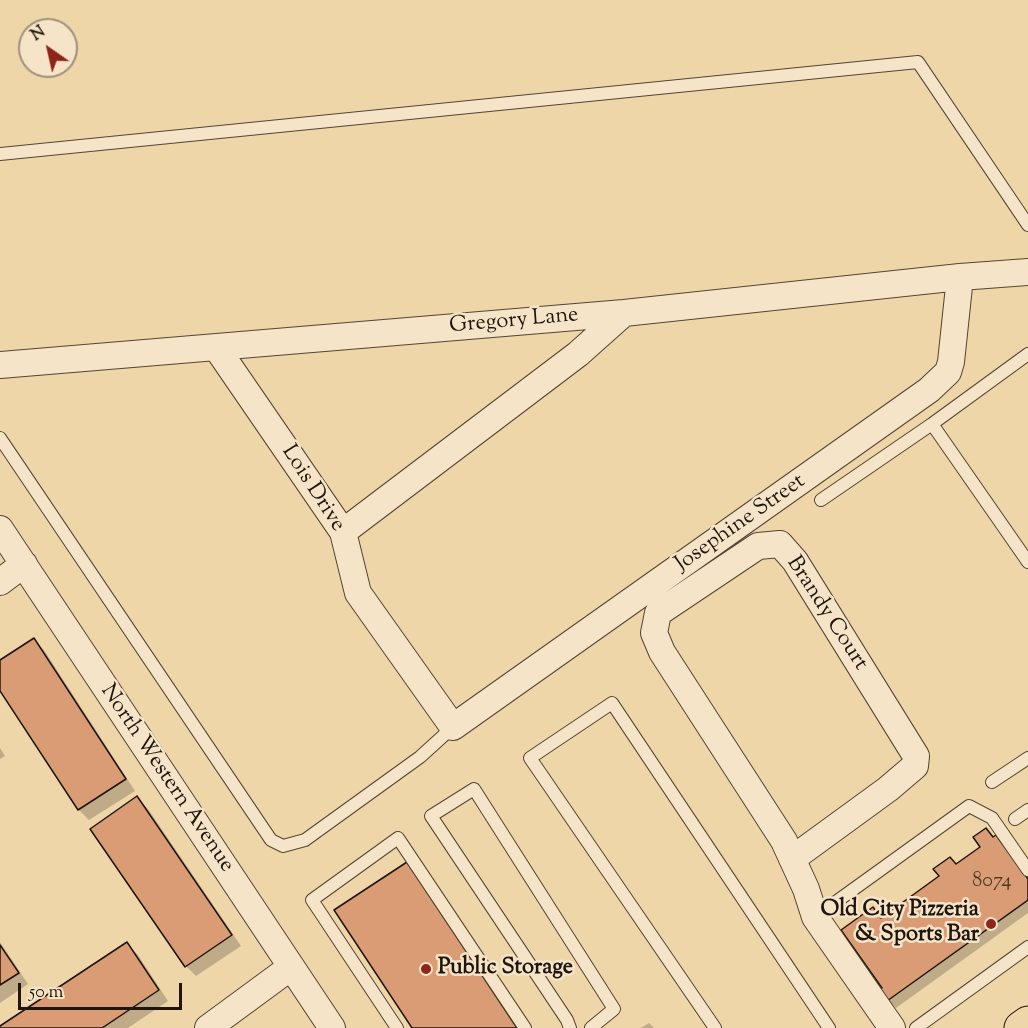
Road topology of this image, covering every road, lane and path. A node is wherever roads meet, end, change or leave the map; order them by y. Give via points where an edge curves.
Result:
1 (0, 154) edge
2 (1028, 225) edge
3 (1028, 272) edge
4 (960, 277) junction
5 (624, 313) junction
6 (216, 347) junction
7 (1028, 354) edge
8 (0, 365) edge
9 (932, 424) junction
10 (0, 438) edge
11 (821, 500) dead end
12 (0, 529) edge
13 (343, 532) junction
14 (1028, 562) edge
15 (24, 564) junction
16 (0, 582) edge
17 (453, 727) junction
18 (1028, 758) edge
19 (993, 782) dead end
20 (1028, 810) edge
21 (1015, 819) dead end
22 (792, 859) junction
23 (1028, 870) edge
24 (815, 917) junction
25 (1028, 947) edge
26 (291, 967) junction
27 (1028, 1023) edge
28 (208, 1028) edge
29 (332, 1028) edge
30 (397, 1028) edge
31 (525, 1028) edge
32 (570, 1028) edge
33 (591, 1028) edge
34 (715, 1028) edge
35 (829, 1028) edge
36 (892, 1028) edge
37 (916, 1028) edge
38 (1021, 1028) edge

1 - 2 lane via 918,62
3 - 4 street, Gregory Lane
4 - 5 street, Gregory Lane
4 - 17 street, Josephine Street via 951,362 948,372 929,390
5 - 6 street, Gregory Lane
5 - 13 street via 579,354
6 - 8 street, Gregory Lane
6 - 13 street, Lois Drive
7 - 9 lane
9 - 11 lane
9 - 14 lane
10 - 17 lane via 271,840 283,846 305,840 420,757
12 - 15 street, North Western Avenue
13 - 17 street, Lois Drive via 358,593
15 - 16 street
15 - 26 street, North Western Avenue
18 - 19 lane
20 - 21 lane
22 - 22 street, Brandy Court via 662,652 654,633 658,613 758,546 780,544 795,561 916,756 915,766 888,789
22 - 24 street, Brandy Court
23 - 24 lane via 992,818 969,806
24 - 36 street, Brandy Court
25 - 37 lane
26 - 28 street
26 - 29 street, North Western Avenue
27 - 38 main road
30 - 31 lane via 312,900 398,838
32 - 33 lane via 431,816 474,789 614,1009
34 - 35 lane via 530,758 612,703

